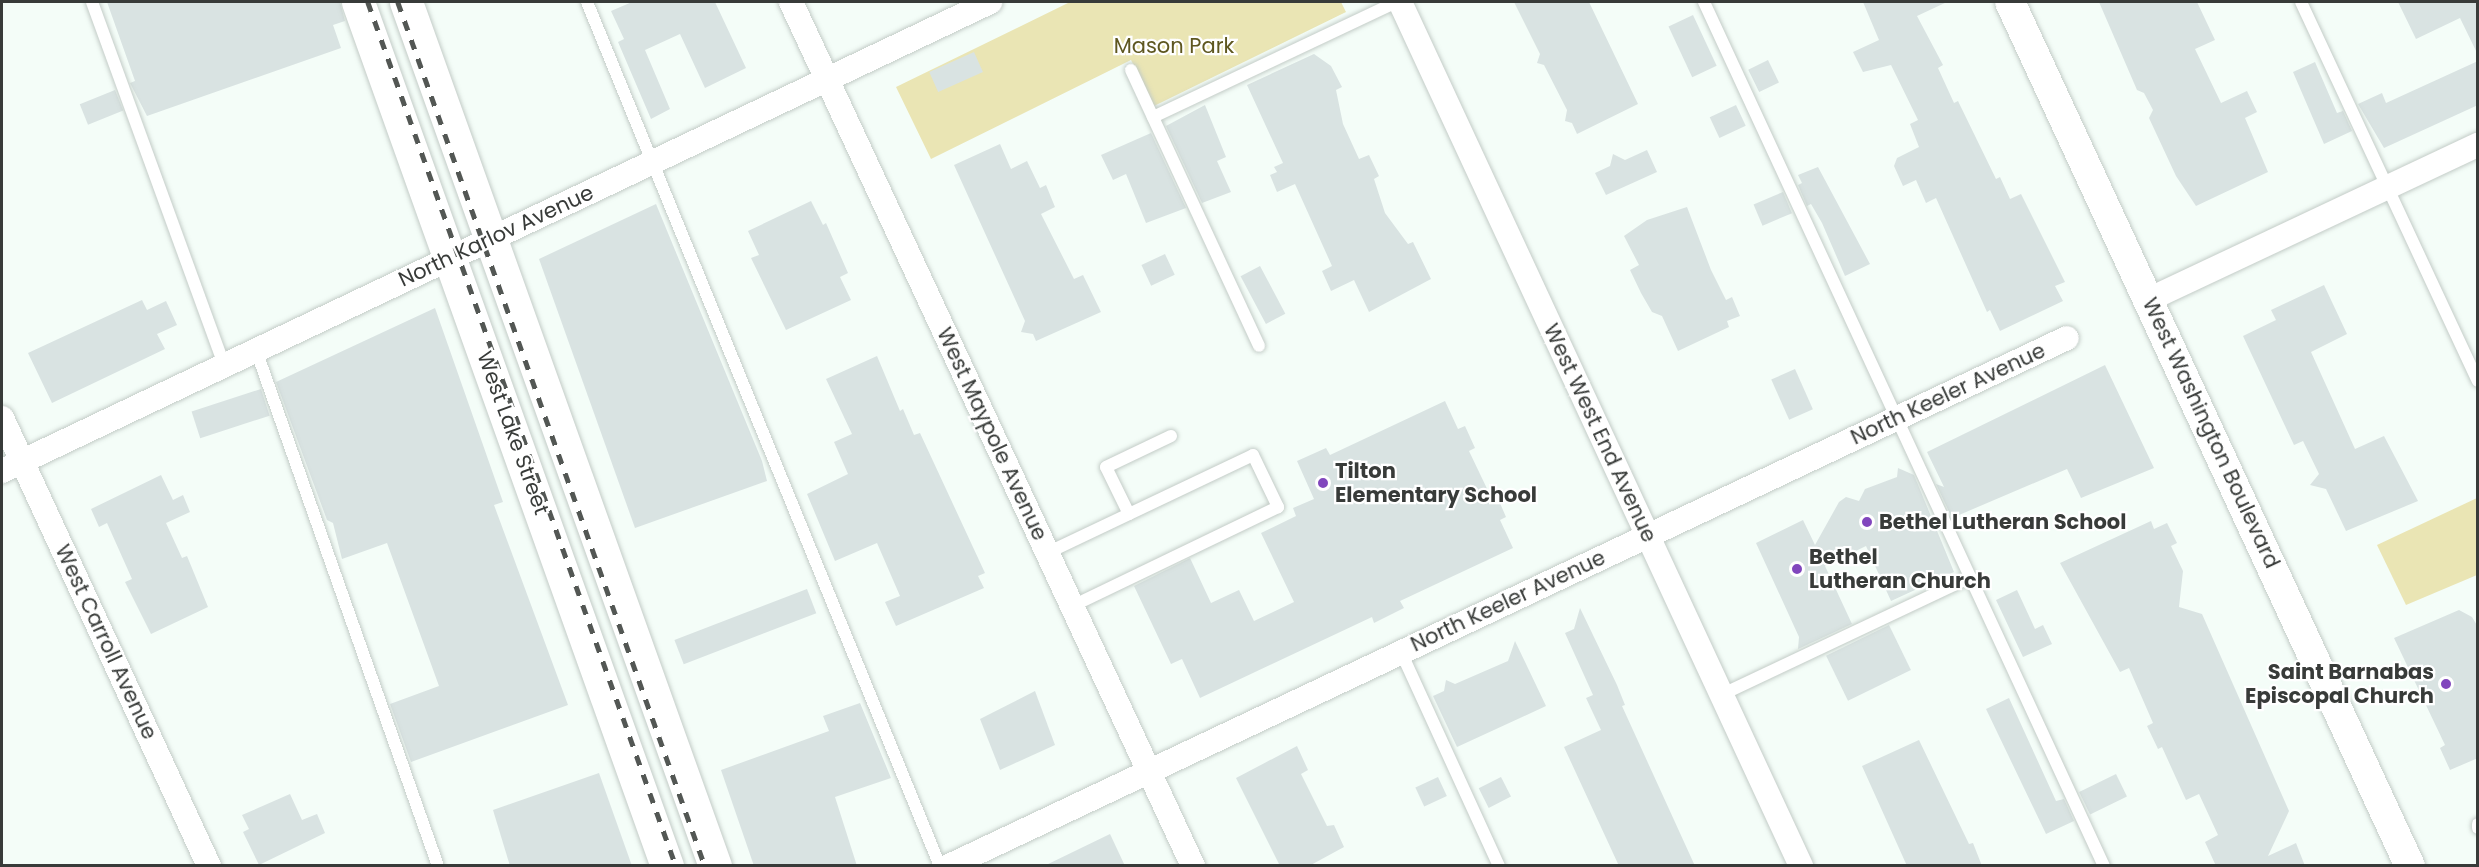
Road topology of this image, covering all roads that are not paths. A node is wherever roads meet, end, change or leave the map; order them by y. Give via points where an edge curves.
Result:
1 (92, 2) edge
2 (358, 2) edge
3 (383, 2) edge
4 (406, 2) edge
5 (587, 2) edge
6 (791, 2) edge
7 (990, 2) edge
8 (1398, 2) edge
9 (1704, 2) edge
10 (2010, 2) edge
11 (2301, 2) edge
12 (1131, 70) dead end
13 (827, 79) junction
14 (1153, 117) junction
15 (2478, 145) edge
16 (652, 162) junction
17 (2387, 187) junction
18 (470, 248) junction
19 (2150, 299) junction
20 (2067, 338) dead end
21 (1259, 346) dead end
22 (256, 350) junction
23 (224, 365) junction
24 (2478, 381) edge
25 (2, 418) edge
26 (1897, 418) junction
27 (1172, 436) dead end
28 (12, 466) edge
29 (1129, 514) junction
30 (1648, 535) junction
31 (1047, 553) junction
32 (1971, 578) junction
33 (1072, 606) junction
34 (1401, 652) junction
35 (1721, 694) junction
36 (1149, 771) junction
37 (210, 866) edge
38 (438, 866) edge
39 (667, 866) edge
40 (691, 866) edge
41 (715, 866) edge
42 (940, 866) edge
43 (949, 866) edge
44 (1193, 866) edge
45 (1499, 866) edge
46 (1801, 866) edge
47 (2104, 866) edge
48 (2410, 866) edge

1 - 23 lane
2 - 18 main road, West Lake Street
3 - 18 main road, West Lake Street
4 - 18 main road, West Lake Street
5 - 16 lane
6 - 13 street, West Maypole Avenue
7 - 13 street, North Karlov Avenue
8 - 14 lane
8 - 30 street, West West End Avenue
9 - 26 lane
10 - 19 street, West Washington Boulevard
11 - 17 lane
12 - 14 lane
13 - 16 street, North Karlov Avenue
13 - 31 street, West Maypole Avenue
14 - 21 lane
15 - 17 street
16 - 18 street, North Karlov Avenue
16 - 42 lane
17 - 19 street
17 - 24 lane
18 - 22 street, North Karlov Avenue
18 - 39 main road, West Lake Street
18 - 40 main road, West Lake Street
18 - 41 main road, West Lake Street
19 - 48 street, West Washington Boulevard
20 - 26 street, North Keeler Avenue
22 - 23 street, North Karlov Avenue
22 - 38 lane
23 - 28 street, North Karlov Avenue
25 - 28 street, West Carroll Avenue
26 - 30 street, North Keeler Avenue
26 - 32 lane
27 - 29 lane via 1106,467
28 - 37 street, West Carroll Avenue
29 - 31 lane
29 - 33 lane via 1253,455 1278,507
30 - 34 street, North Keeler Avenue
30 - 35 street, West West End Avenue
31 - 33 street, West Maypole Avenue
32 - 35 lane
32 - 47 lane
33 - 36 street, West Maypole Avenue
34 - 36 street, North Keeler Avenue
34 - 45 lane
35 - 46 street, West West End Avenue
36 - 43 street, North Keeler Avenue
36 - 44 street, West Maypole Avenue

